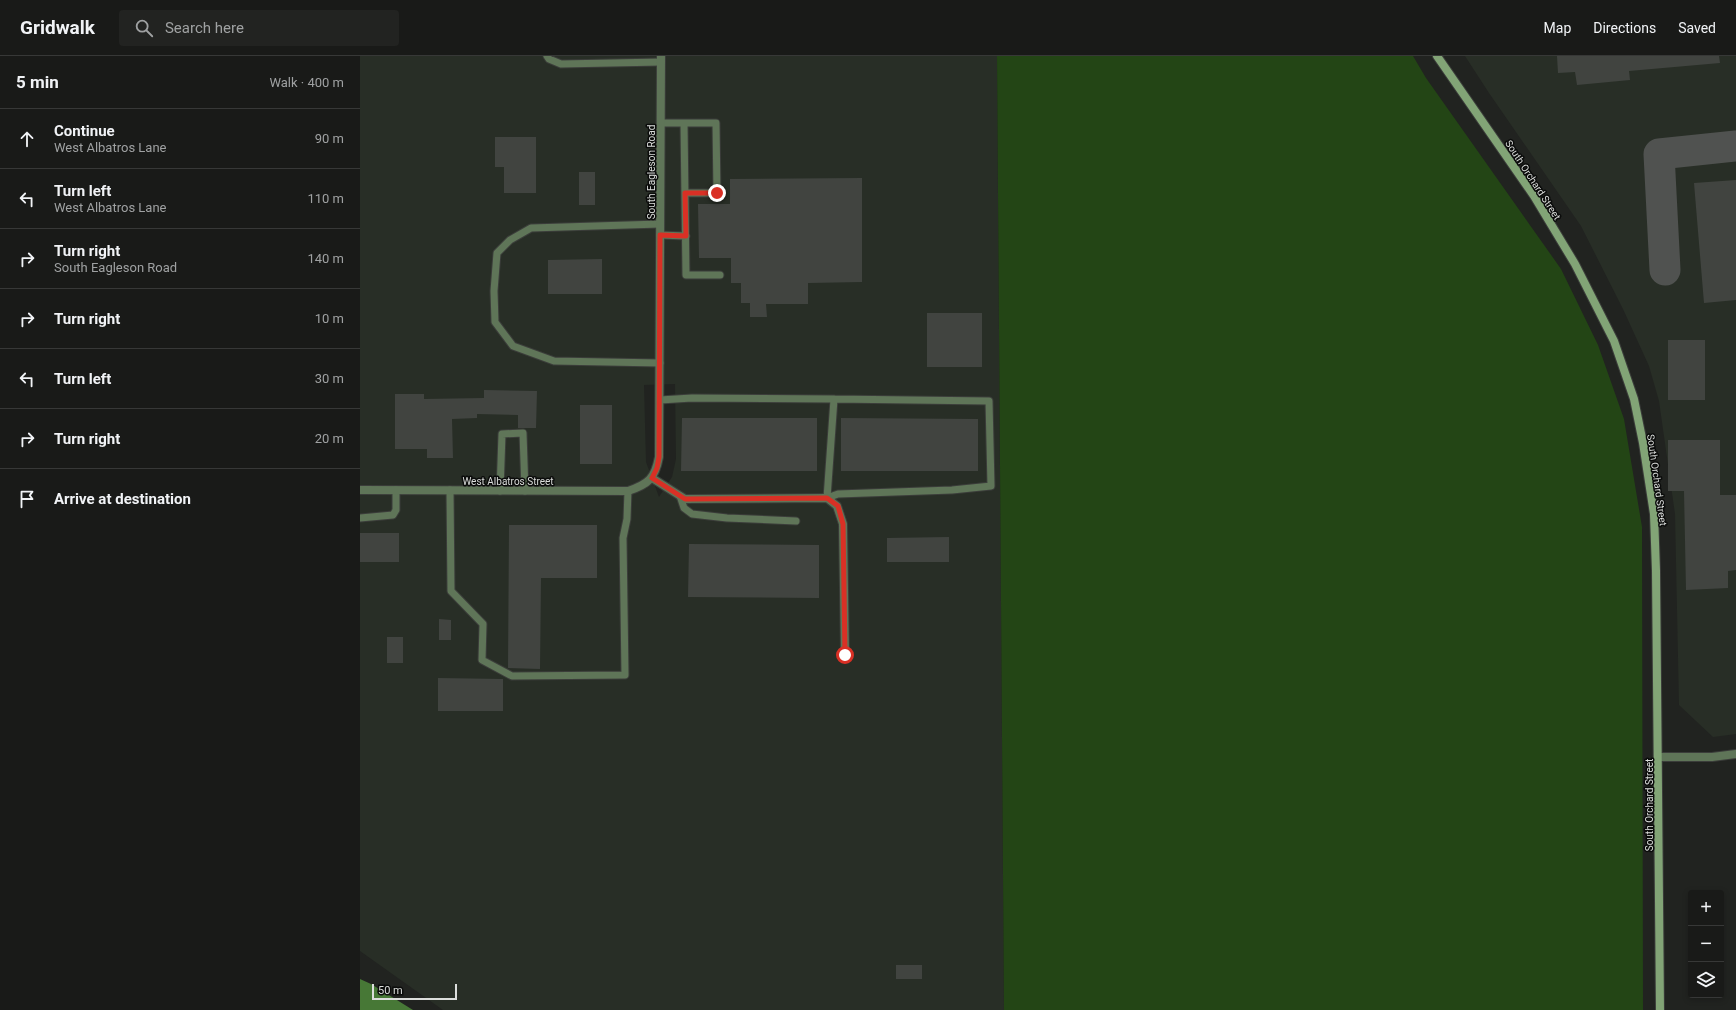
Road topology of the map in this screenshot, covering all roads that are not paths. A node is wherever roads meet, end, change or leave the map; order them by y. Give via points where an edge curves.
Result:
1 (547, 56) edge
2 (1437, 56) edge
3 (613, 59) edge
4 (661, 59) edge
5 (661, 123) junction
6 (684, 123) junction
7 (685, 193) junction
8 (660, 224) junction
9 (660, 235) junction
10 (686, 236) junction
11 (720, 274) dead end
12 (660, 363) junction
13 (834, 399) junction
14 (660, 400) junction
15 (652, 478) junction
16 (360, 490) edge
17 (396, 490) junction
18 (450, 490) junction
19 (500, 491) junction
20 (525, 491) junction
21 (628, 491) junction
22 (680, 496) junction
23 (827, 498) junction
24 (360, 518) edge
25 (796, 521) dead end
26 (845, 655) dead end
27 (1736, 754) edge
28 (1659, 757) junction
29 (1660, 1010) edge

1 - 3 lane via 561,64
2 - 28 main road, South Orchard Street via 1534,196 1575,264 1614,341 1634,399 1654,514
3 - 4 lane
4 - 5 street, South Eagleson Road
5 - 6 lane
5 - 8 street, South Eagleson Road
6 - 7 lane
6 - 7 lane via 716,123 717,193
7 - 10 lane
8 - 9 street, South Eagleson Road
8 - 12 lane via 531,228 510,240 497,253 494,291 495,322 513,346 554,362
9 - 10 lane
9 - 12 street, South Eagleson Road
10 - 11 lane via 686,275
12 - 14 street, South Eagleson Road
13 - 14 lane
13 - 23 lane
13 - 23 lane via 990,401 991,486 838,494
14 - 15 street, South Eagleson Road via 659,457
15 - 21 street, West Albatros Street via 641,487
15 - 22 street
16 - 17 street, West Albatros Street
17 - 18 street, West Albatros Street
17 - 24 lane via 396,510 393,515
18 - 19 street, West Albatros Street
18 - 21 lane via 451,591 483,624 482,660 512,676 625,674 623,538
19 - 20 street, West Albatros Street
19 - 20 lane via 502,434 523,433
20 - 21 street, West Albatros Street
22 - 23 street via 685,499
22 - 25 lane via 684,508 692,514
23 - 26 street via 838,506 843,524
27 - 28 street via 1712,757
28 - 29 main road, South Orchard Street

